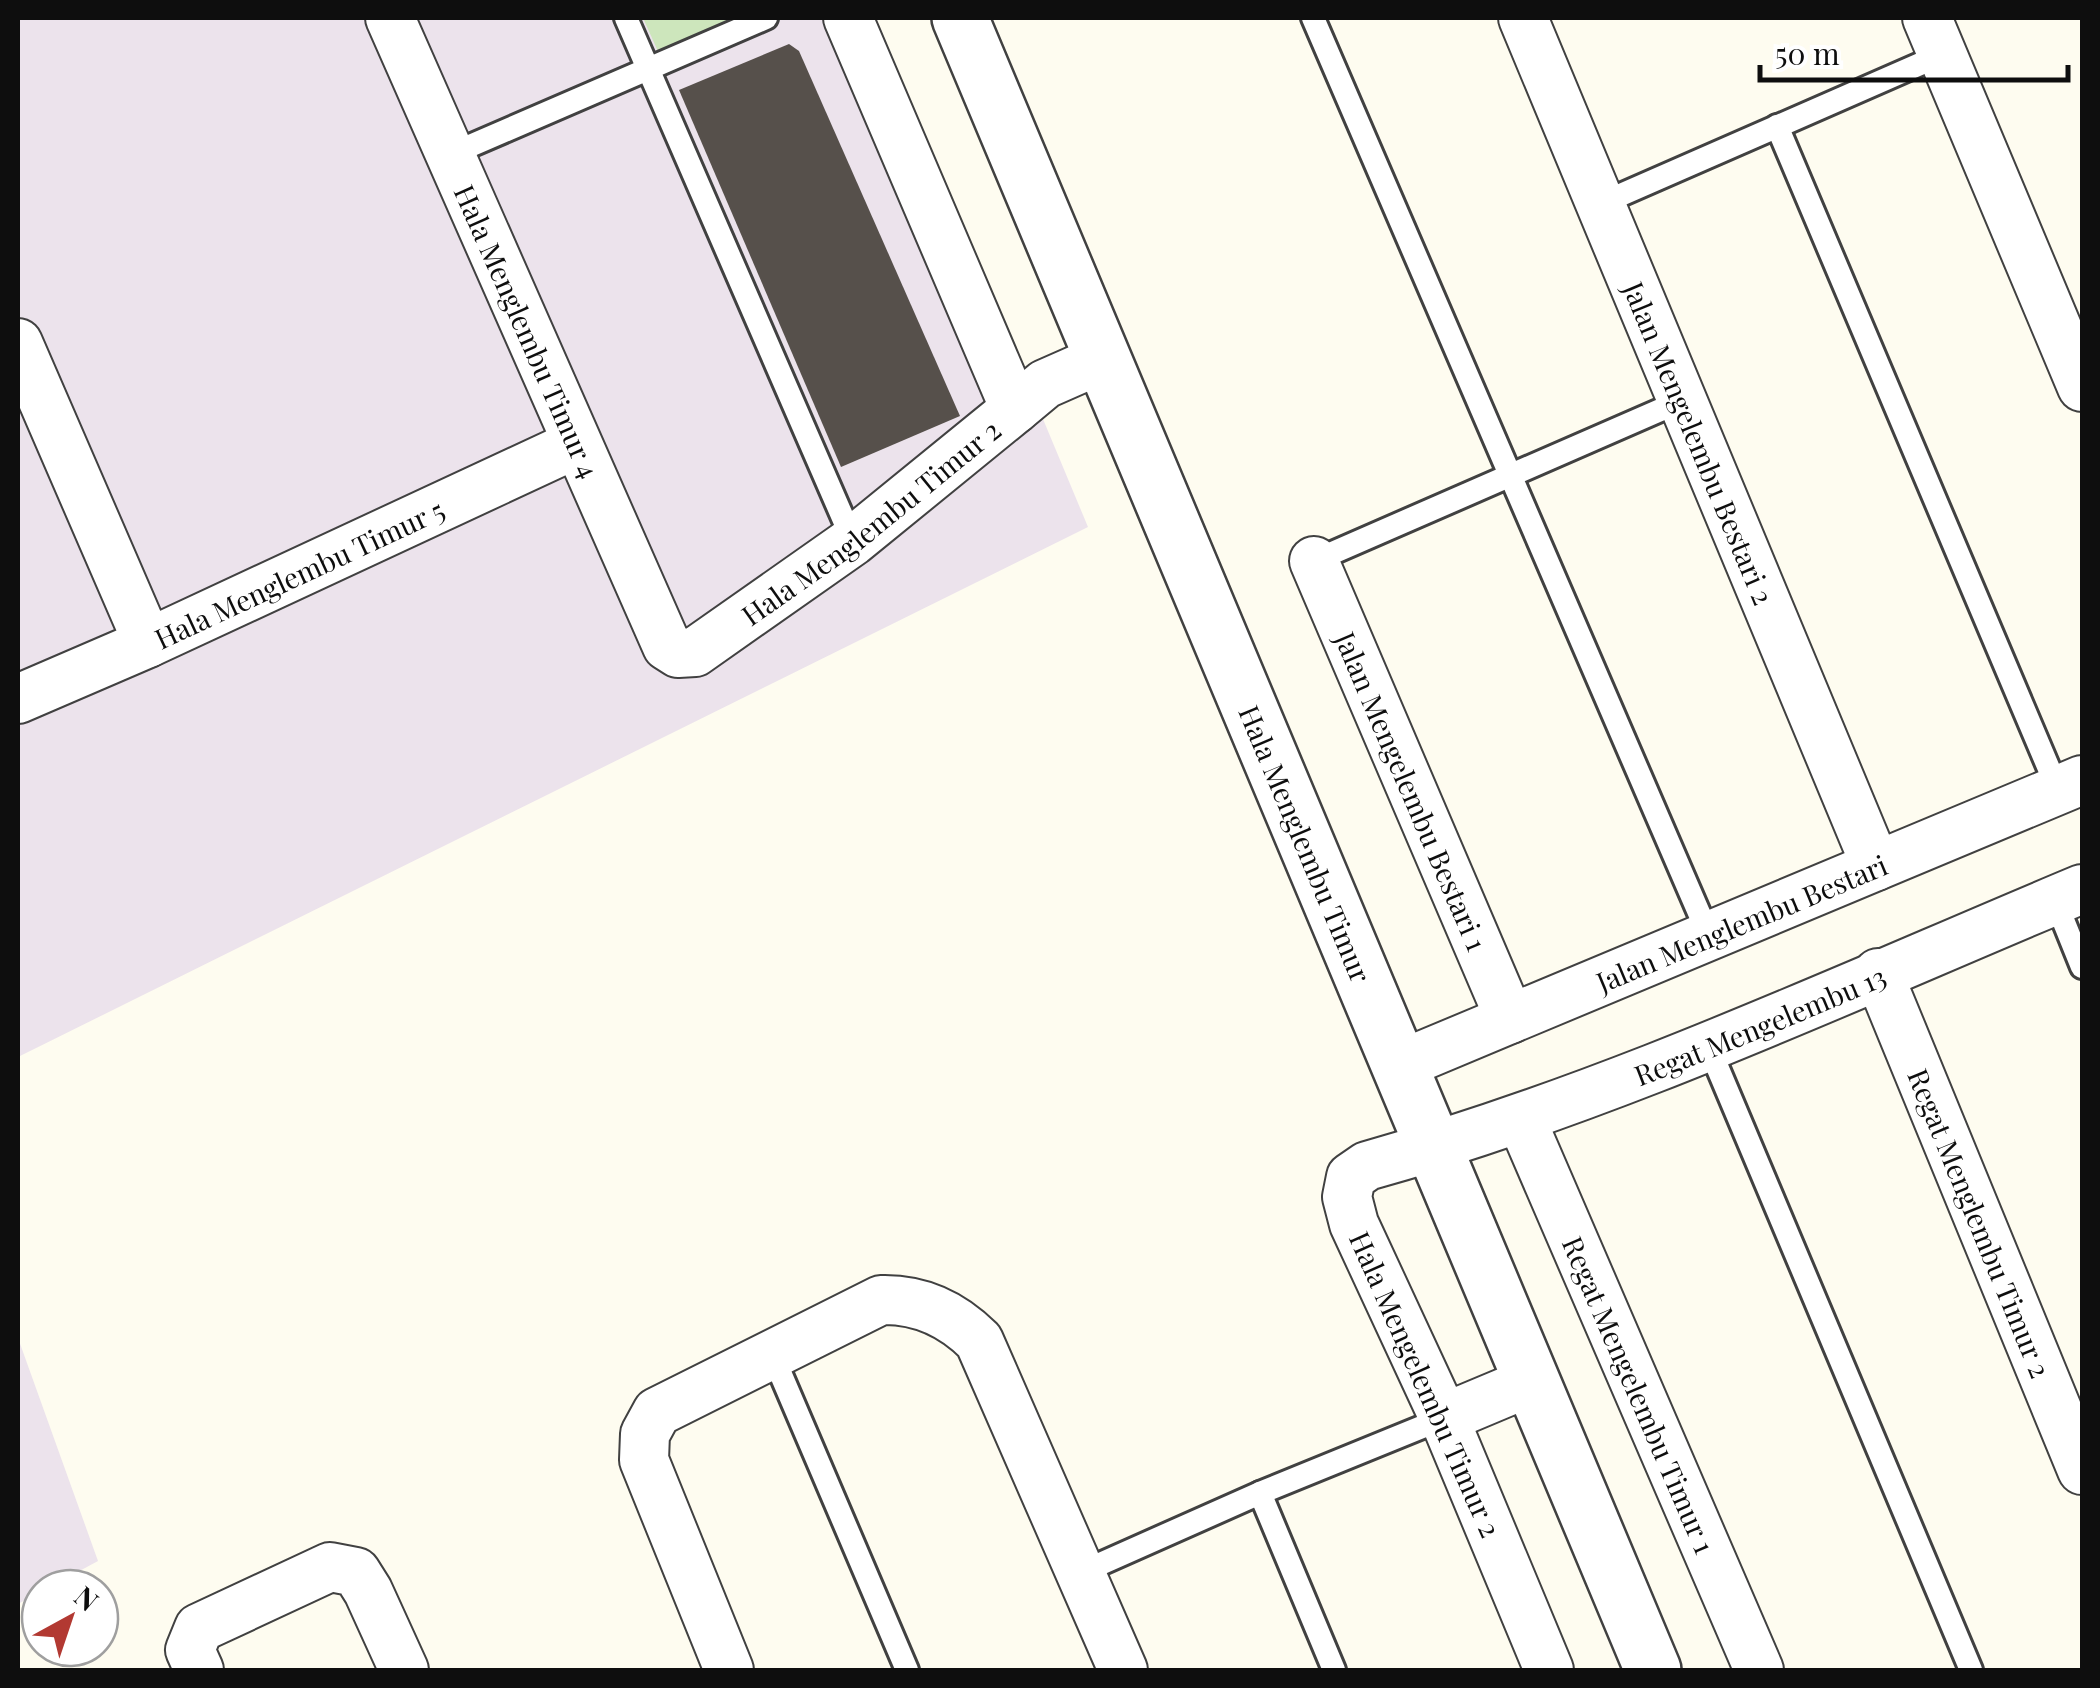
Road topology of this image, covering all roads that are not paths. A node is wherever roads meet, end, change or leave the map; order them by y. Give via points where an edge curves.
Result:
1 (390, 18) edge
2 (626, 18) edge
3 (766, 18) edge
4 (848, 18) edge
5 (960, 18) edge
6 (1313, 18) edge
7 (1523, 18) edge
8 (1933, 27) edge
9 (648, 69) junction
10 (1777, 126) junction
11 (450, 155) junction
12 (1600, 204) junction
13 (18, 344) edge
14 (1104, 358) junction
15 (2082, 388) edge
16 (1682, 402) junction
17 (1015, 409) junction
18 (576, 444) junction
19 (1511, 476) junction
20 (852, 540) junction
21 (1314, 561) joint
22 (148, 643) junction
23 (667, 646) joint
24 (18, 699) edge
25 (2070, 785) edge
26 (1876, 866) junction
27 (2069, 894) edge
28 (1709, 936) junction
29 (2082, 967) edge
30 (1878, 974) junction
31 (1510, 1019) junction
32 (1708, 1045) junction
33 (1400, 1065) junction
34 (1521, 1118) junction
35 (1434, 1147) junction
36 (773, 1356) junction
37 (1530, 1382) junction
38 (1444, 1418) junction
39 (2082, 1470) edge
40 (1260, 1492) junction
41 (1080, 1573) junction
42 (198, 1670) edge
43 (404, 1670) edge
44 (729, 1670) edge
45 (907, 1670) edge
46 (1123, 1670) edge
47 (1334, 1670) edge
48 (1549, 1670) edge
49 (1653, 1670) edge
50 (1758, 1670) edge
51 (1971, 1670) edge

1 - 11 street, Hala Menglembu Timur 4
2 - 9 lane
3 - 9 lane
4 - 17 street, Hala Menglembu Timur 2
5 - 14 street, Hala Menglembu Timur
6 - 19 lane
7 - 12 street, Jalan Mengelembu Bestari 2
8 - 10 lane
8 - 15 street
9 - 11 lane
9 - 20 lane
10 - 12 lane
10 - 25 lane
11 - 18 street, Hala Menglembu Timur 4
12 - 16 street, Jalan Mengelembu Bestari 2
13 - 22 street
14 - 17 street via 1045,384
14 - 33 street, Hala Menglembu Timur
16 - 19 lane
16 - 26 street, Jalan Mengelembu Bestari 2
17 - 20 street, Hala Menglembu Timur 2
18 - 22 street, Hala Menglembu Timur 5
18 - 23 street, Hala Menglembu Timur 4
19 - 21 lane
19 - 28 lane
20 - 23 street, Hala Menglembu Timur 2 via 695,652
21 - 31 street, Jalan Mengelembu Bestari 1
22 - 24 street, Hala Menglembu Timur 5
25 - 26 street, Jalan Menglembu Bestari
26 - 28 street, Jalan Menglembu Bestari
27 - 29 lane
27 - 30 street, Regat Mengelembu 13
28 - 31 street, Jalan Menglembu Bestari
30 - 32 street, Regat Mengelembu 13
30 - 39 street, Regat Menglembu Timur 2
31 - 33 street, Jalan Menglembu Bestari
32 - 34 street, Regat Mengelembu 13
32 - 51 lane
33 - 35 street, Hala Menglembu Timur
34 - 35 street, Regat Mengelembu 13
34 - 50 street, Regat Mengelembu Timur 1
35 - 37 street, Hala Menglembu Timur
35 - 38 street, Hala Mengelembu Timur 2 via 1366,1166 1351,1177 1347,1197
36 - 41 street via 881,1300 906,1299 966,1328 979,1341
36 - 44 street via 657,1412 645,1434 644,1460
36 - 45 lane
37 - 38 street
37 - 49 street, Hala Menglembu Timur
38 - 40 lane
38 - 48 street, Hala Mengelembu Timur 2
40 - 41 lane
40 - 47 lane
41 - 46 street
42 - 43 street via 190,1650 199,1628 330,1567 356,1572

